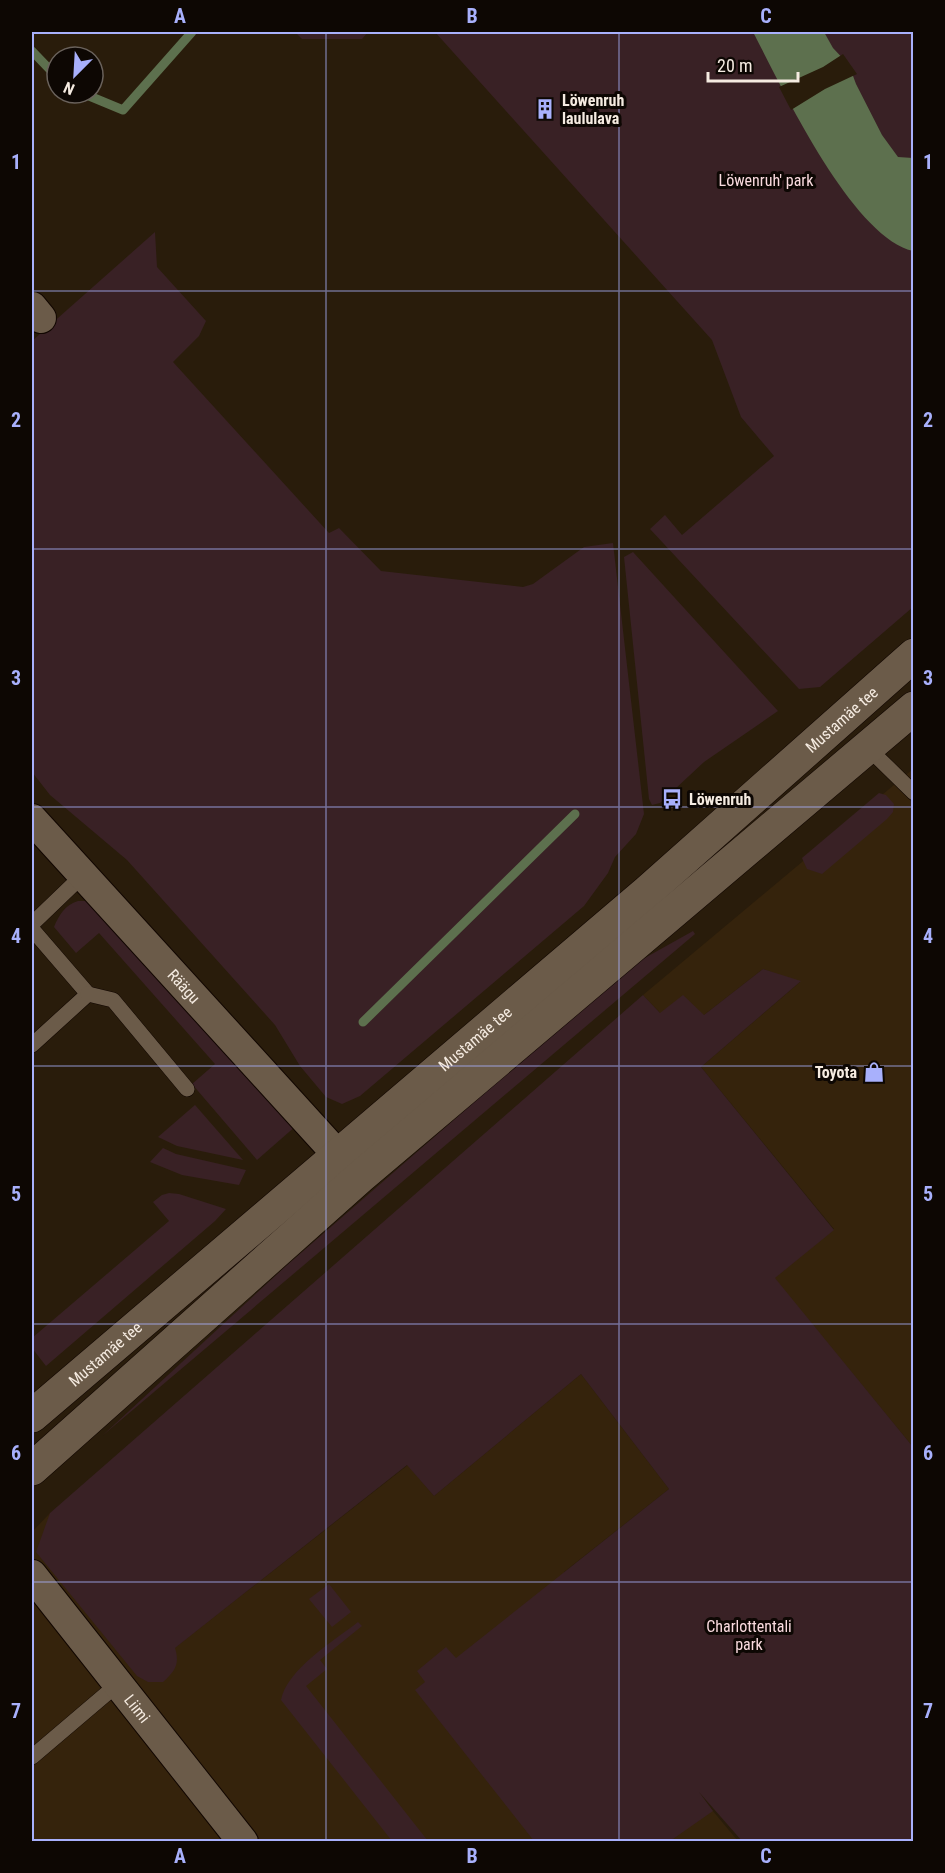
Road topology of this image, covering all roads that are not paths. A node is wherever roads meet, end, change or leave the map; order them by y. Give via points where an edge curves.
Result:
1 (914, 655) edge
2 (906, 718) edge
3 (867, 747) junction
4 (914, 793) edge
5 (32, 819) edge
6 (83, 875) junction
7 (32, 924) edge
8 (32, 928) edge
9 (88, 994) junction
10 (32, 1045) edge
11 (187, 1089) dead end
12 (337, 1154) junction
13 (32, 1416) edge
14 (32, 1468) edge
15 (32, 1575) edge
16 (118, 1683) junction
17 (32, 1757) edge
18 (243, 1842) edge

1 - 12 main road, Mustamäe tee via 647,892
2 - 3 main road, Mustamäe tee
3 - 4 lane
3 - 14 main road, Mustamäe tee via 360,1177
5 - 6 street, Räägu
6 - 7 lane
6 - 12 street, Räägu
8 - 9 lane
9 - 10 lane
9 - 11 lane via 113,1000
12 - 13 main road, Mustamäe tee
15 - 16 street, Liimi
16 - 17 lane
16 - 18 street, Liimi

